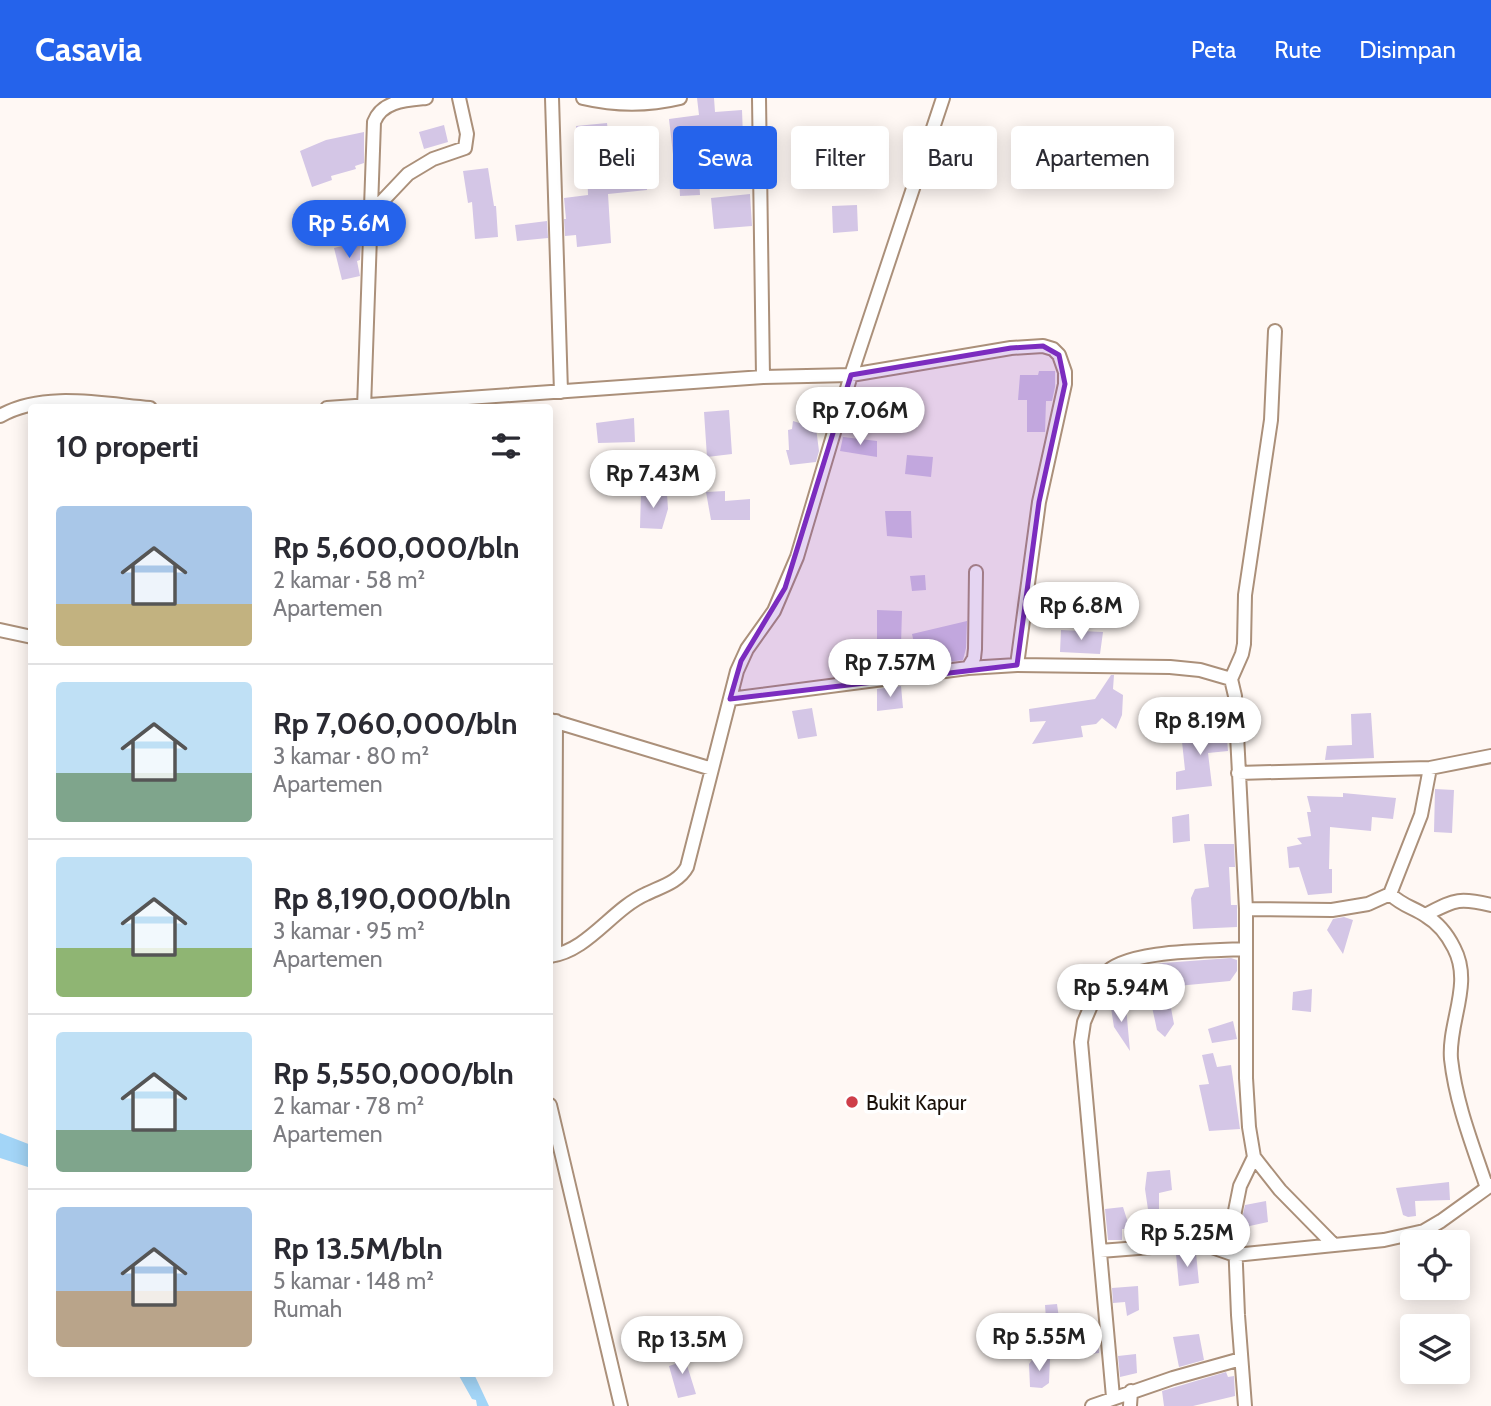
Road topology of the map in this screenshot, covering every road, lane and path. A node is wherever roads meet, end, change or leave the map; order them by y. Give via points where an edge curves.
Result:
1 (426, 98) edge
2 (459, 98) edge
3 (552, 98) edge
4 (583, 98) edge
5 (680, 98) edge
6 (759, 98) edge
7 (943, 98) edge
8 (620, 101) edge
9 (370, 213) junction
10 (1275, 331) dead end
11 (851, 375) junction
12 (764, 377) junction
13 (561, 392) junction
14 (34, 404) edge
15 (89, 404) edge
16 (364, 404) edge
17 (403, 404) edge
18 (28, 406) edge
19 (0, 416) edge
20 (976, 572) dead end
21 (0, 630) edge
22 (28, 636) edge
23 (1017, 665) junction
24 (968, 668) junction
25 (1231, 679) junction
26 (730, 699) junction
27 (553, 721) edge
28 (1491, 756) edge
29 (1430, 768) junction
30 (712, 769) junction
31 (1238, 774) junction
32 (553, 862) edge
33 (1390, 894) junction
34 (1491, 905) edge
35 (1245, 909) junction
36 (1425, 915) junction
37 (1246, 949) junction
38 (553, 956) edge
39 (553, 1118) edge
40 (1254, 1157) junction
41 (1489, 1187) edge
42 (1334, 1245) junction
43 (1100, 1251) junction
44 (1235, 1255) junction
45 (1241, 1359) junction
46 (1131, 1391) junction
47 (1113, 1398) junction
48 (621, 1406) edge
49 (1093, 1406) edge
50 (1130, 1406) edge
51 (1245, 1406) edge

1 - 9 street via 388,105 375,119
2 - 9 street via 467,134 465,148 408,174
3 - 13 street
4 - 8 street
5 - 8 street via 645,105
6 - 12 street
7 - 11 street
9 - 16 street
10 - 25 street via 1271,420 1245,596 1244,644
11 - 12 street
11 - 23 street via 1012,348 1043,346 1059,355 1065,384 1039,502
11 - 26 street via 785,588 741,661
12 - 13 street
13 - 17 street
14 - 15 street
18 - 19 street
20 - 24 street via 975,649
21 - 22 street
23 - 24 street
23 - 25 street via 1170,667
24 - 26 street
25 - 31 street
26 - 30 street
27 - 30 street
27 - 32 street
28 - 29 street
29 - 31 street
29 - 33 street via 1421,815
30 - 38 street via 684,873 622,908 588,938
31 - 35 street
33 - 35 street via 1368,904 1332,910
33 - 36 street
34 - 36 street via 1459,900
35 - 37 street
36 - 41 street via 1447,937 1459,961 1462,984 1451,1056 1460,1105
37 - 40 street via 1246,1078
37 - 43 street via 1131,958 1108,969 1100,982 1081,1042
39 - 48 street
40 - 42 street
40 - 44 street via 1236,1200
41 - 42 street via 1424,1231
42 - 44 street
43 - 44 street via 1190,1244
43 - 47 street
44 - 45 street
45 - 46 street
45 - 51 street
46 - 47 street
46 - 50 street
47 - 49 street

